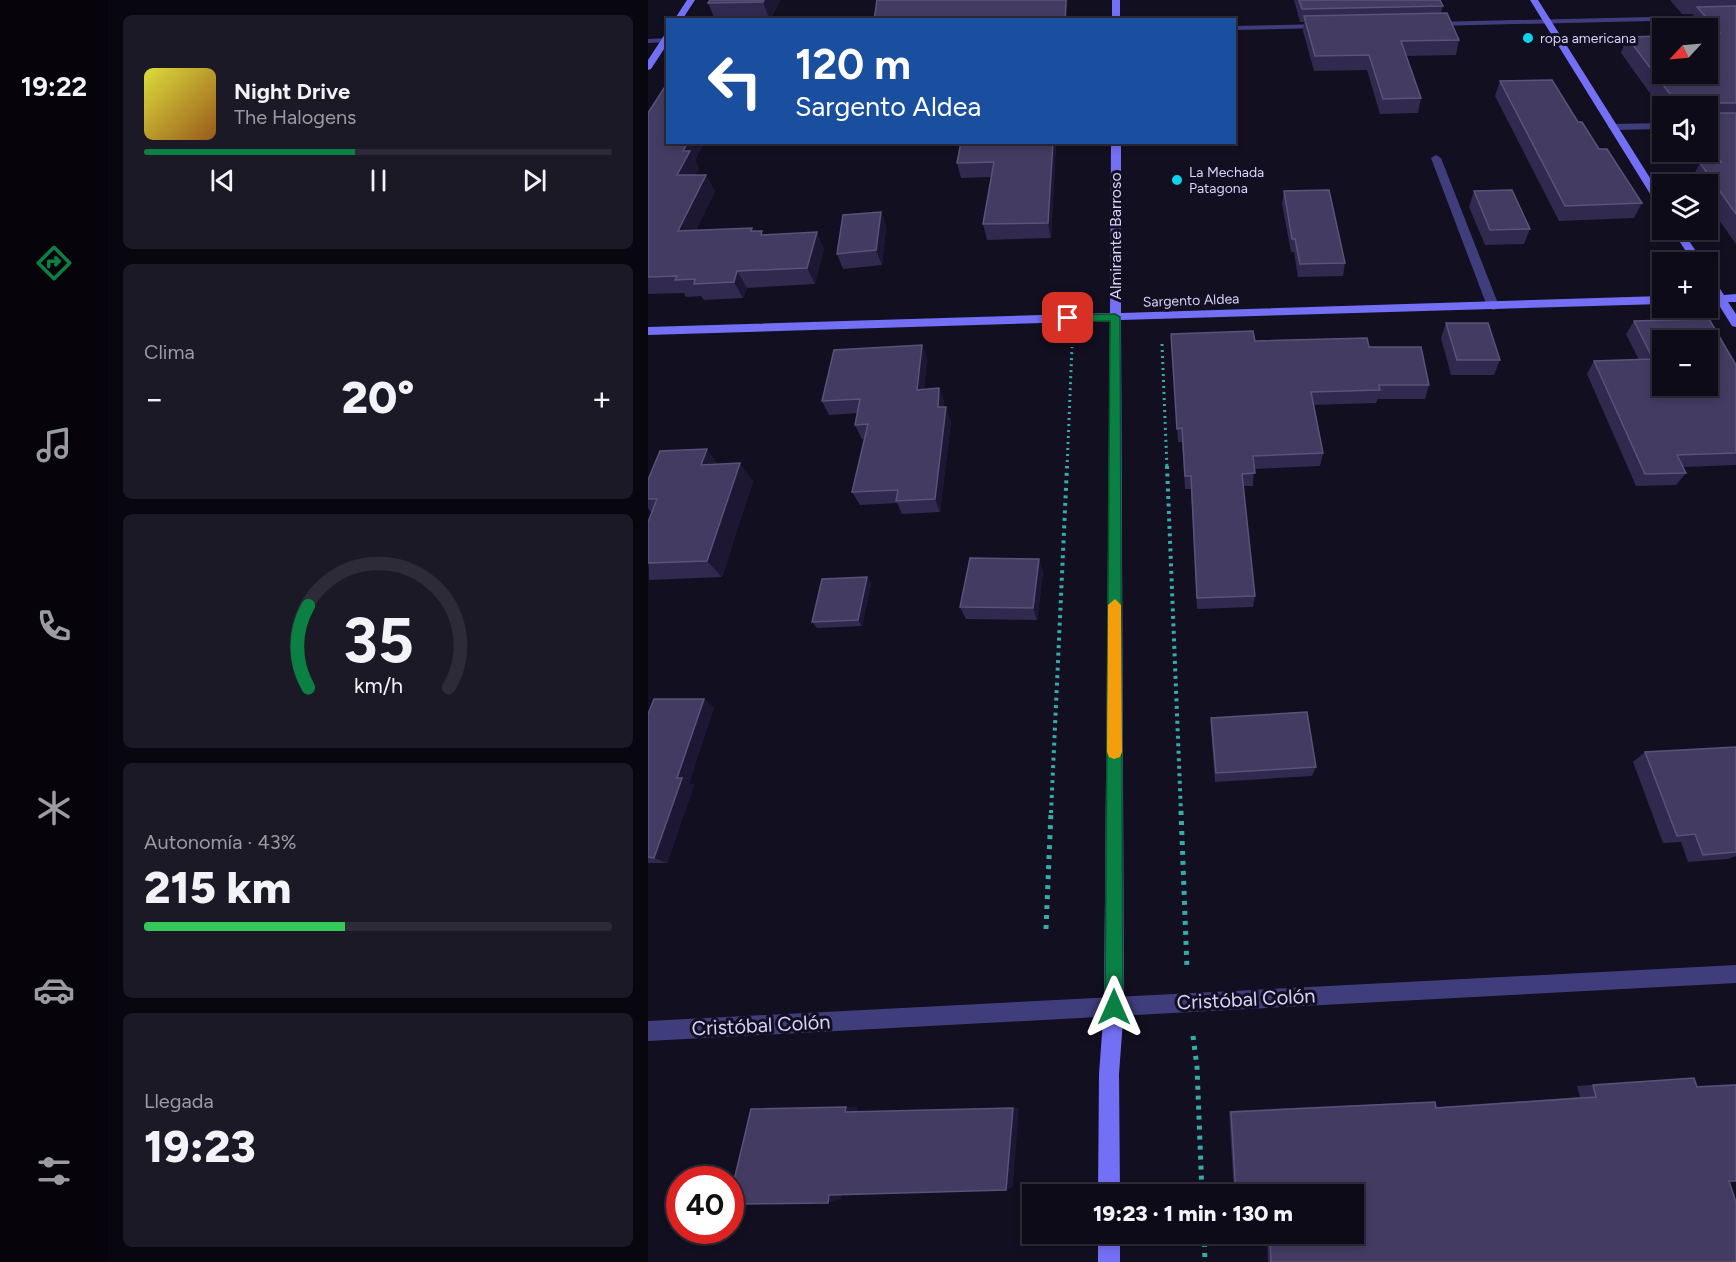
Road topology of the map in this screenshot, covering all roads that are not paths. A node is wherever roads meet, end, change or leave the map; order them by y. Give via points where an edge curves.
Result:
1 (691, 0) edge
2 (1116, 0) edge
3 (1534, 0) edge
4 (1736, 17) edge
5 (679, 18) edge
6 (1116, 18) edge
7 (1547, 21) junction
8 (1419, 24) edge
9 (1327, 26) edge
10 (1236, 28) edge
11 (666, 39) edge
12 (666, 40) edge
13 (648, 41) edge
14 (648, 67) edge
15 (1652, 126) edge
16 (1613, 127) junction
17 (1116, 144) edge
18 (1436, 158) dead end
19 (1652, 189) edge
20 (1718, 294) edge
21 (1718, 298) edge
22 (1721, 298) junction
23 (1736, 298) edge
24 (1652, 300) edge
25 (1493, 306) junction
26 (1115, 317) junction
27 (1736, 323) edge
28 (648, 331) edge
29 (1736, 974) edge
30 (1114, 1007) junction
31 (648, 1031) edge
32 (1109, 1184) edge
33 (1109, 1244) edge
34 (1109, 1262) edge

1 - 5 street
2 - 6 street
3 - 7 street
4 - 7 street
7 - 8 street
7 - 16 street
9 - 10 street
11 - 13 street
12 - 14 street
15 - 16 street
16 - 19 street
17 - 26 street, Almirante Barroso
18 - 25 street
20 - 22 street
21 - 22 street
22 - 23 street
22 - 27 street
24 - 25 street, Sargento Aldea
25 - 26 street, Sargento Aldea
26 - 28 street, Sargento Aldea
26 - 30 street, Almirante Barroso
29 - 30 street, Cristóbal Colón
30 - 31 street, Cristóbal Colón
30 - 32 street, Almirante Barroso via 1109,1074
33 - 34 street

